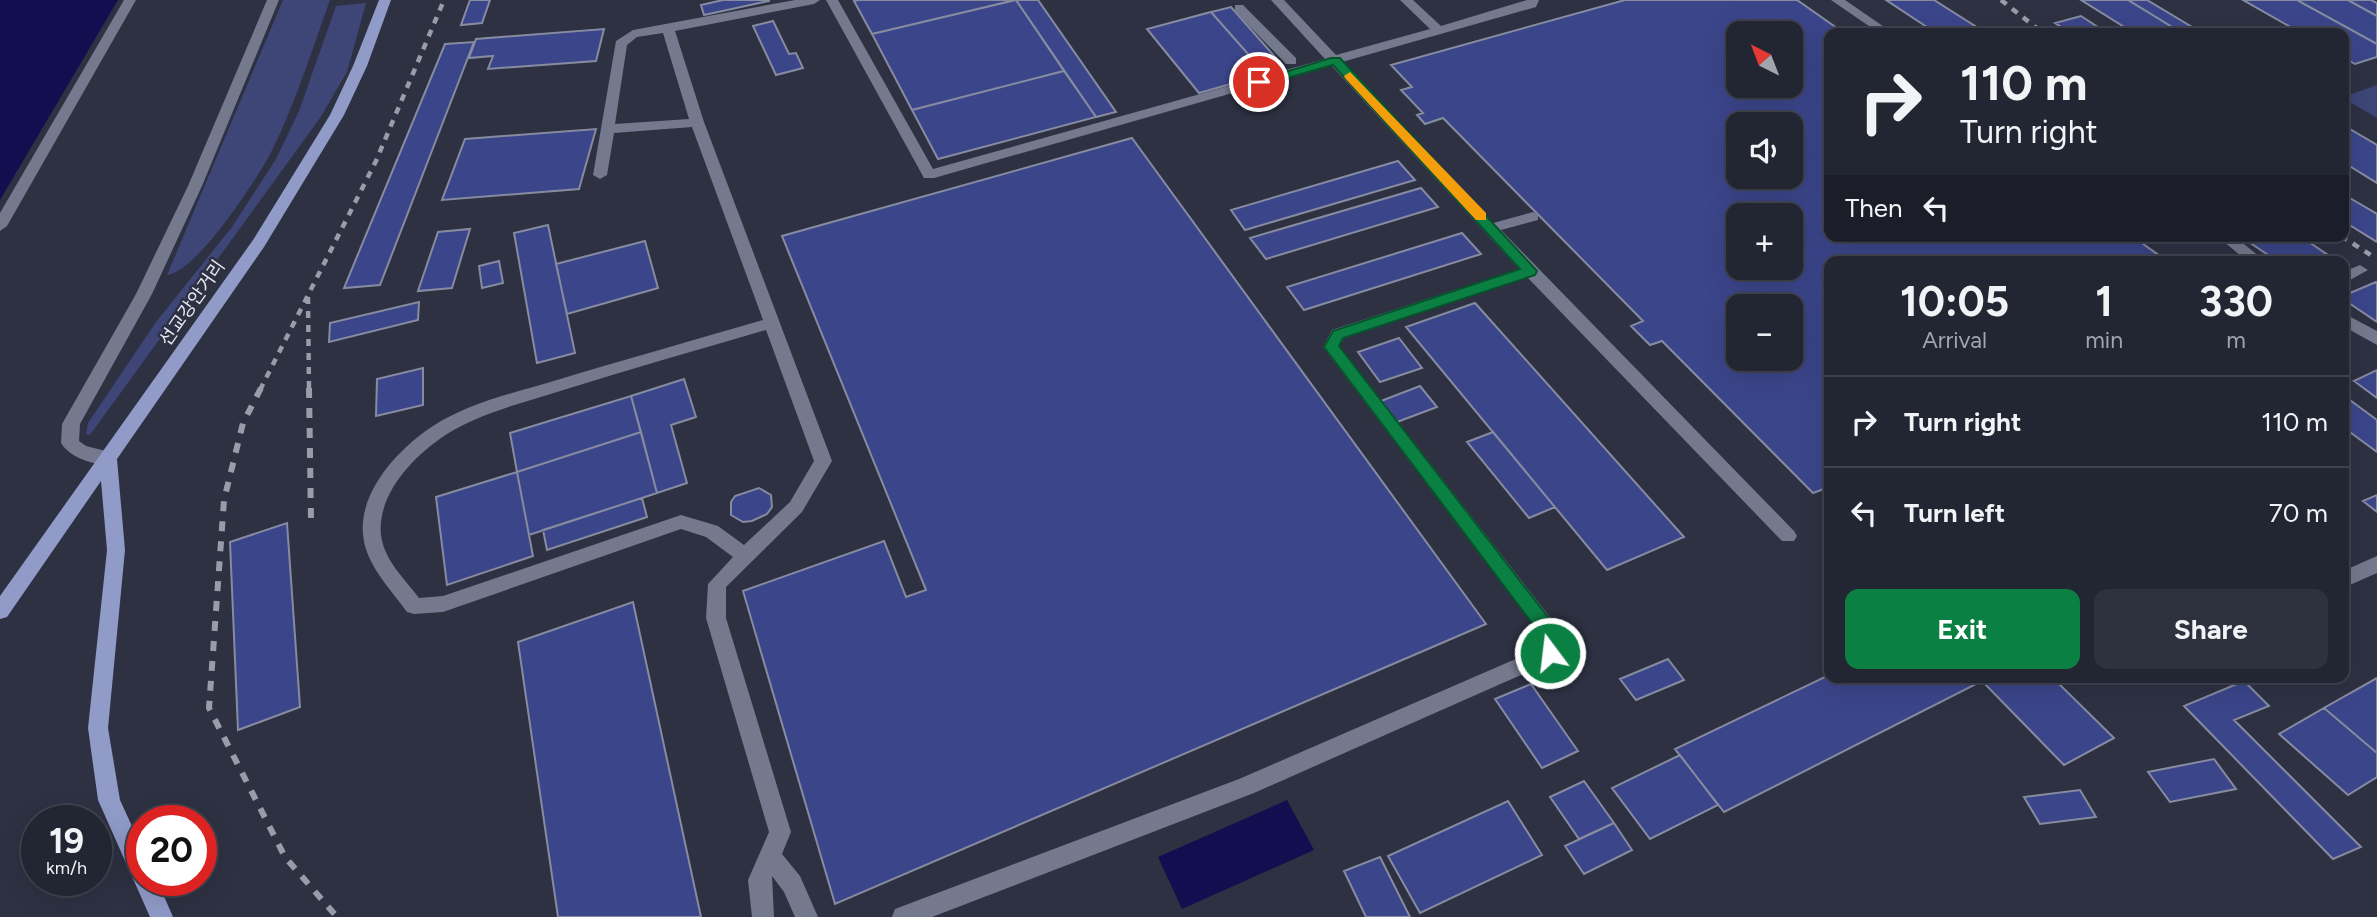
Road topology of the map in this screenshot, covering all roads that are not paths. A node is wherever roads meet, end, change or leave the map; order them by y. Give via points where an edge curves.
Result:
1 (130, 0) edge
2 (274, 0) edge
3 (385, 0) edge
4 (814, 0) edge
5 (832, 0) edge
6 (1277, 0) edge
7 (1406, 0) edge
8 (1533, 0) edge
9 (1837, 0) edge
10 (1239, 8) dead end
11 (1879, 28) edge
12 (668, 29) junction
13 (1285, 31) junction
14 (1439, 31) junction
15 (1291, 61) dead end
16 (1335, 61) junction
17 (697, 122) junction
18 (607, 129) junction
19 (600, 175) dead end
20 (1533, 217) dead end
21 (0, 226) edge
22 (1492, 228) junction
23 (2232, 242) edge
24 (2251, 256) edge
25 (2360, 270) dead end
26 (1530, 271) junction
27 (2349, 276) edge
28 (2349, 322) edge
29 (772, 323) junction
30 (2377, 340) edge
31 (108, 458) junction
32 (1788, 536) dead end
33 (746, 557) junction
34 (2377, 564) edge
35 (2349, 577) edge
36 (0, 611) edge
37 (126, 839) edge
38 (769, 855) junction
39 (152, 896) edge
40 (162, 917) edge
41 (763, 917) edge
42 (807, 917) edge
43 (903, 917) edge

1 - 21 lane
2 - 31 lane via 144,294 71,424 70,443 81,452
3 - 31 main road, 선교강안거리 via 337,115 258,243
4 - 12 lane
5 - 16 lane via 929,175
6 - 13 lane
7 - 14 lane
8 - 14 lane
9 - 11 lane
10 - 13 lane
12 - 17 lane
12 - 18 lane via 624,39
13 - 15 lane
13 - 16 lane
14 - 16 lane
16 - 22 lane
17 - 18 lane
17 - 29 lane
18 - 19 lane
20 - 22 lane
22 - 26 lane
23 - 24 lane
25 - 27 lane
26 - 32 lane
26 - 43 lane via 1338,334 1331,347 1545,626 1550,653 1246,786
28 - 30 lane
29 - 33 lane via 823,461 796,507
29 - 33 lane via 588,376 453,424 426,440 381,487 372,522 375,550 414,606 443,604 681,522 712,531
31 - 36 main road, 선교강안거리
31 - 37 main road via 116,550 98,728 108,800
33 - 38 lane via 717,584 716,618 780,832
34 - 35 lane
38 - 41 lane via 759,880
38 - 42 lane via 792,884
39 - 40 main road

